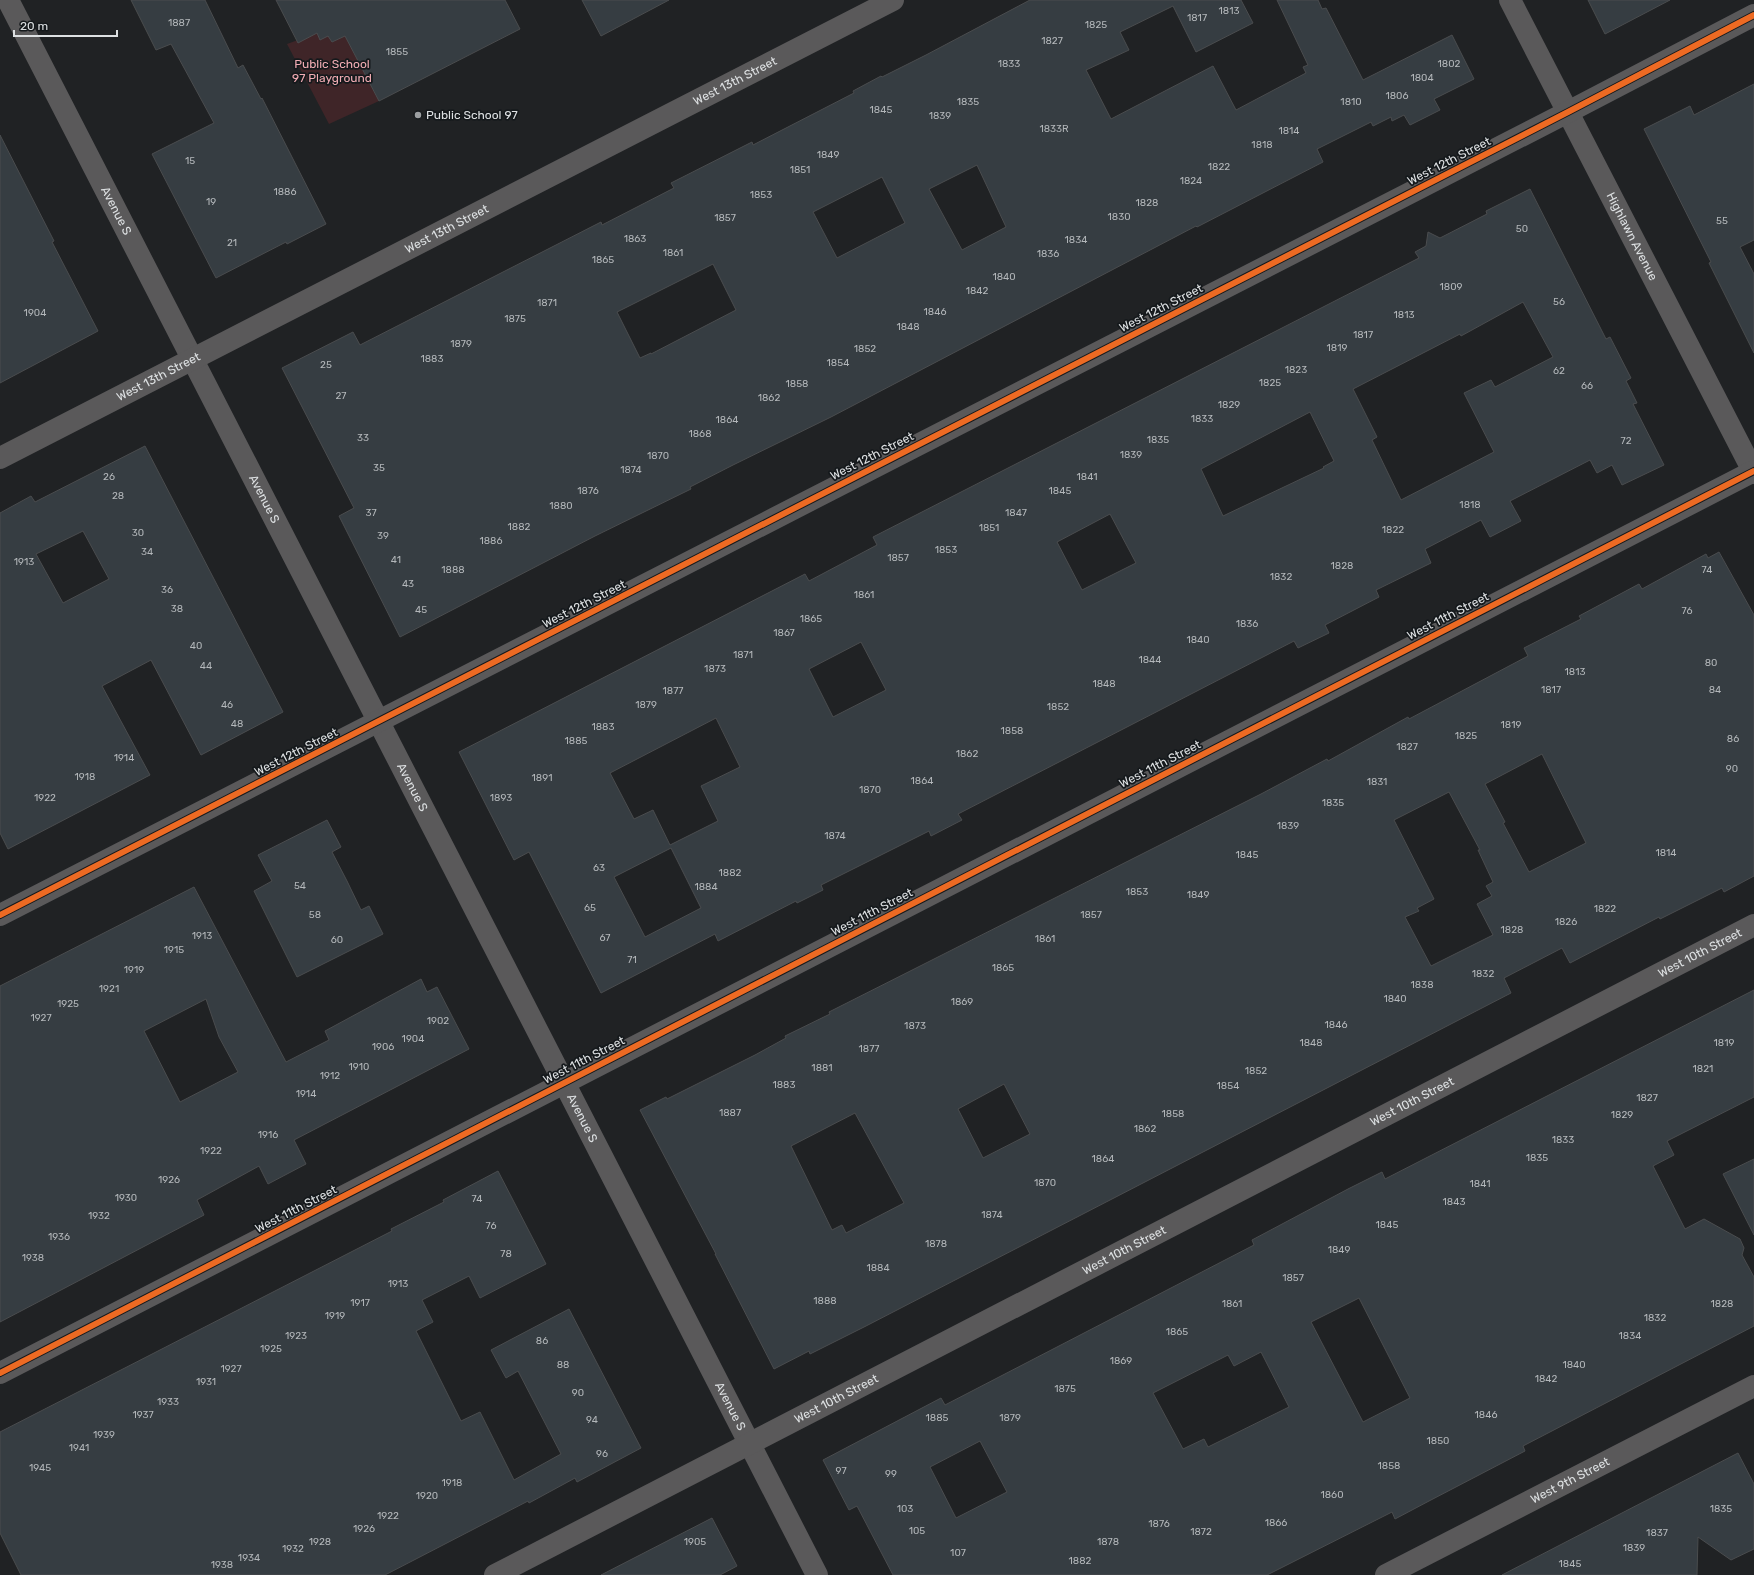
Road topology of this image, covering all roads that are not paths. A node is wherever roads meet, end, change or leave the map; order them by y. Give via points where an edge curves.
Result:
1 (8, 0) edge
2 (893, 0) edge
3 (1510, 0) edge
4 (1754, 15) edge
5 (1568, 112) junction
6 (193, 359) junction
7 (0, 458) edge
8 (1754, 472) edge
9 (378, 722) junction
10 (0, 915) edge
11 (1754, 925) edge
12 (564, 1083) junction
13 (0, 1373) edge
14 (1754, 1386) edge
15 (750, 1444) junction
16 (495, 1575) edge
17 (817, 1575) edge
18 (1386, 1575) edge

1 - 6 street, Avenue S
2 - 6 street, West 13th Street
3 - 5 street, Highlawn Avenue
4 - 5 street, West 12th Street
5 - 8 street, Highlawn Avenue
5 - 9 street, West 12th Street
6 - 7 street, West 13th Street
6 - 9 street, Avenue S
8 - 12 street, West 11th Street
9 - 10 street, West 12th Street
9 - 12 street, Avenue S
11 - 15 street, West 10th Street
12 - 13 street, West 11th Street
12 - 15 street, Avenue S
14 - 18 street, West 9th Street
15 - 16 street, West 10th Street
15 - 17 street, Avenue S

